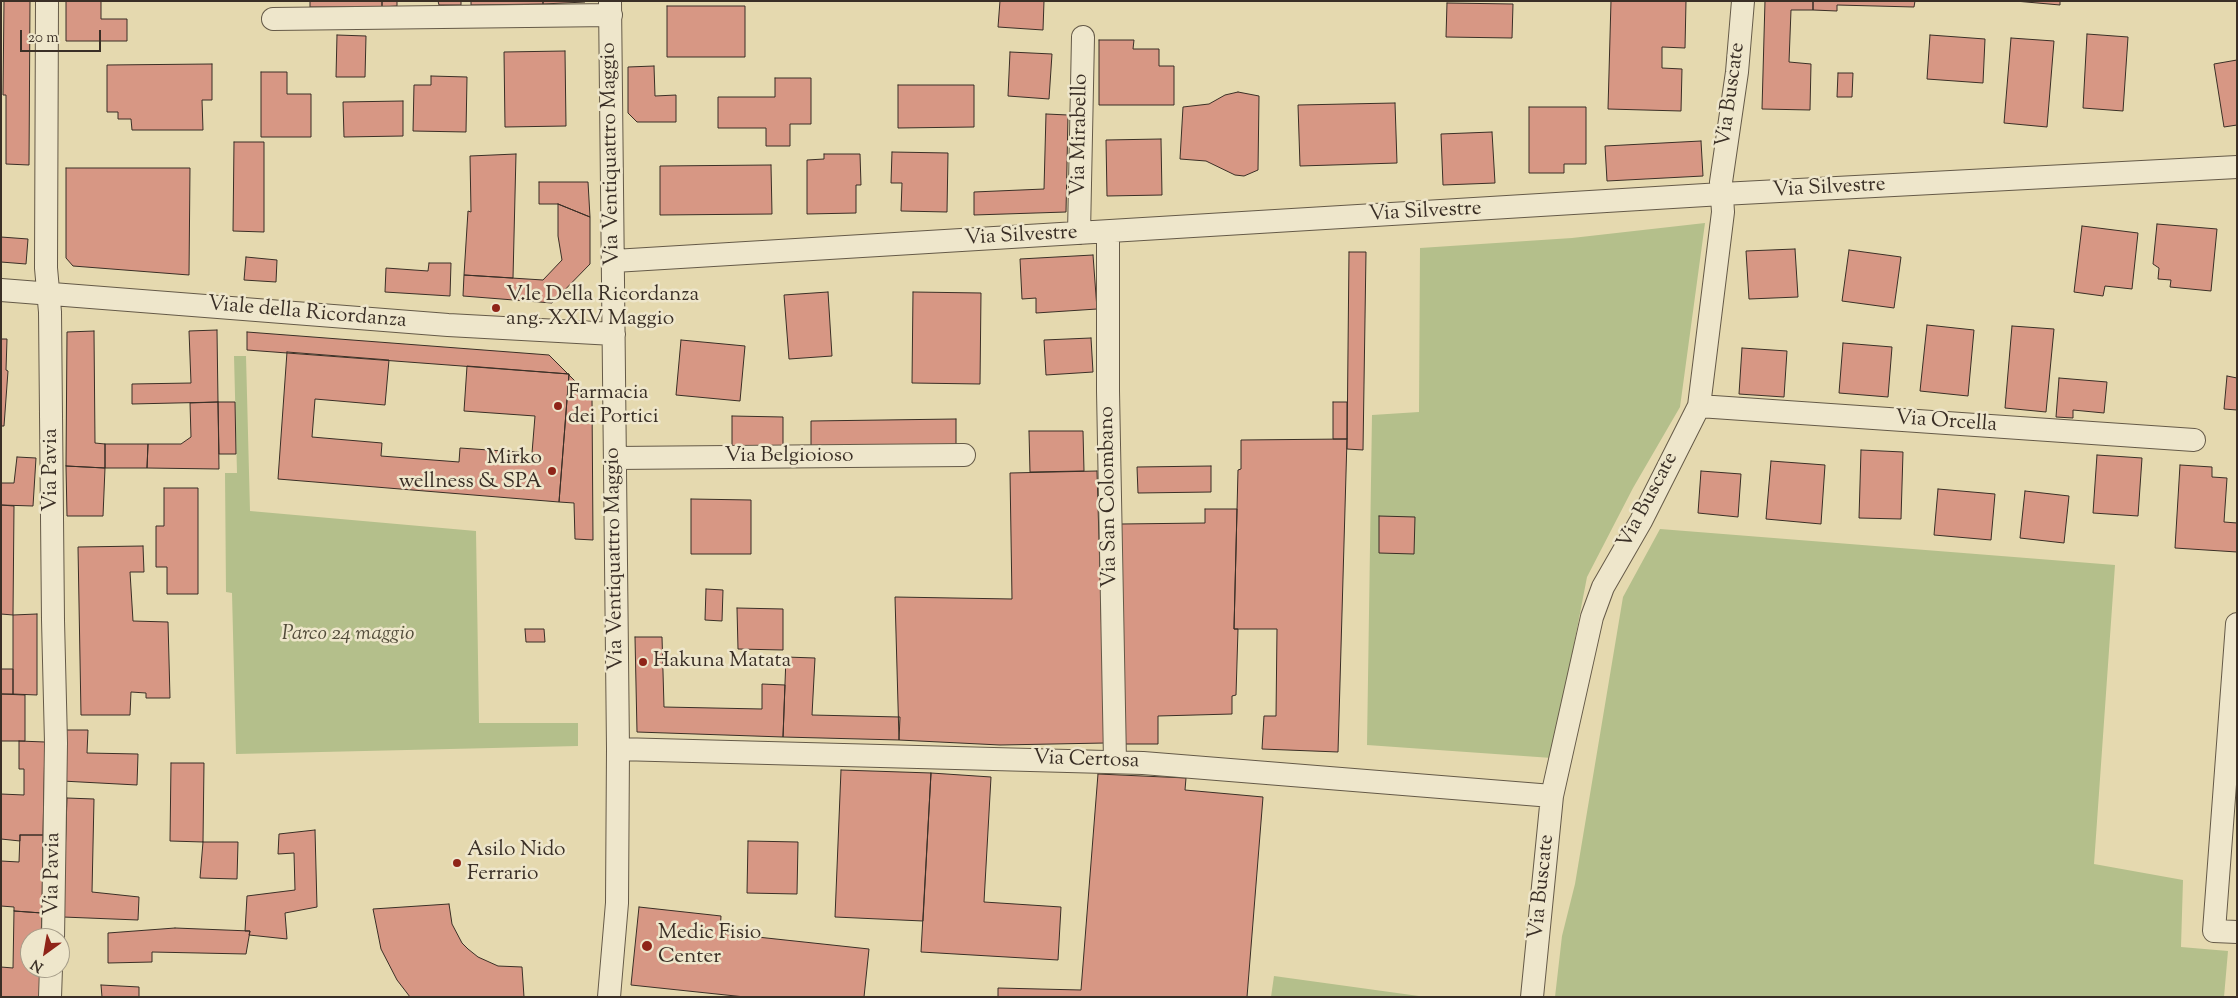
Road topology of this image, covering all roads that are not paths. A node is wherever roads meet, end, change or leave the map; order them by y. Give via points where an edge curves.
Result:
1 (47, 1) edge
2 (1743, 1) edge
3 (611, 8) edge
4 (272, 19) dead end
5 (1083, 37) dead end
6 (2237, 166) edge
7 (1722, 194) junction
8 (1108, 232) junction
9 (1079, 233) junction
10 (614, 261) junction
11 (1, 290) edge
12 (48, 294) junction
13 (614, 334) junction
14 (1699, 406) junction
15 (2194, 440) dead end
16 (964, 455) dead end
17 (615, 458) junction
18 (2237, 624) edge
19 (618, 749) junction
20 (1115, 762) junction
21 (1552, 796) junction
22 (53, 928) edge
23 (2237, 932) edge
24 (51, 978) edge
25 (50, 997) edge
26 (609, 997) edge
27 (1532, 997) edge

1 - 12 street, Via Pavia
2 - 7 street, Via Buscate
3 - 4 street
3 - 10 street, Via Ventiquattro Maggio
5 - 9 street, Via Mirabello
6 - 7 street, Via Silvestre
7 - 8 street, Via Silvestre
7 - 14 street, Via Buscate via 1723,212
8 - 9 street, Via Silvestre
8 - 20 street, Via San Colombano
9 - 10 street, Via Silvestre
10 - 13 street, Via Ventiquattro Maggio
11 - 12 street, Viale della Ricordanza
12 - 13 street, Viale della Ricordanza via 448,325
12 - 22 street, Via Pavia via 56,743
13 - 17 street, Via Ventiquattro Maggio
14 - 15 street, Via Orcella
14 - 21 street, Via Buscate via 1597,601
16 - 17 street, Via Belgioioso
17 - 19 street, Via Ventiquattro Maggio
18 - 23 street via 2214,931
19 - 20 street, Via Certosa
19 - 26 street, Via Ventiquattro Maggio via 618,903
20 - 21 street, Via Certosa
21 - 27 street, Via Buscate
24 - 25 street

